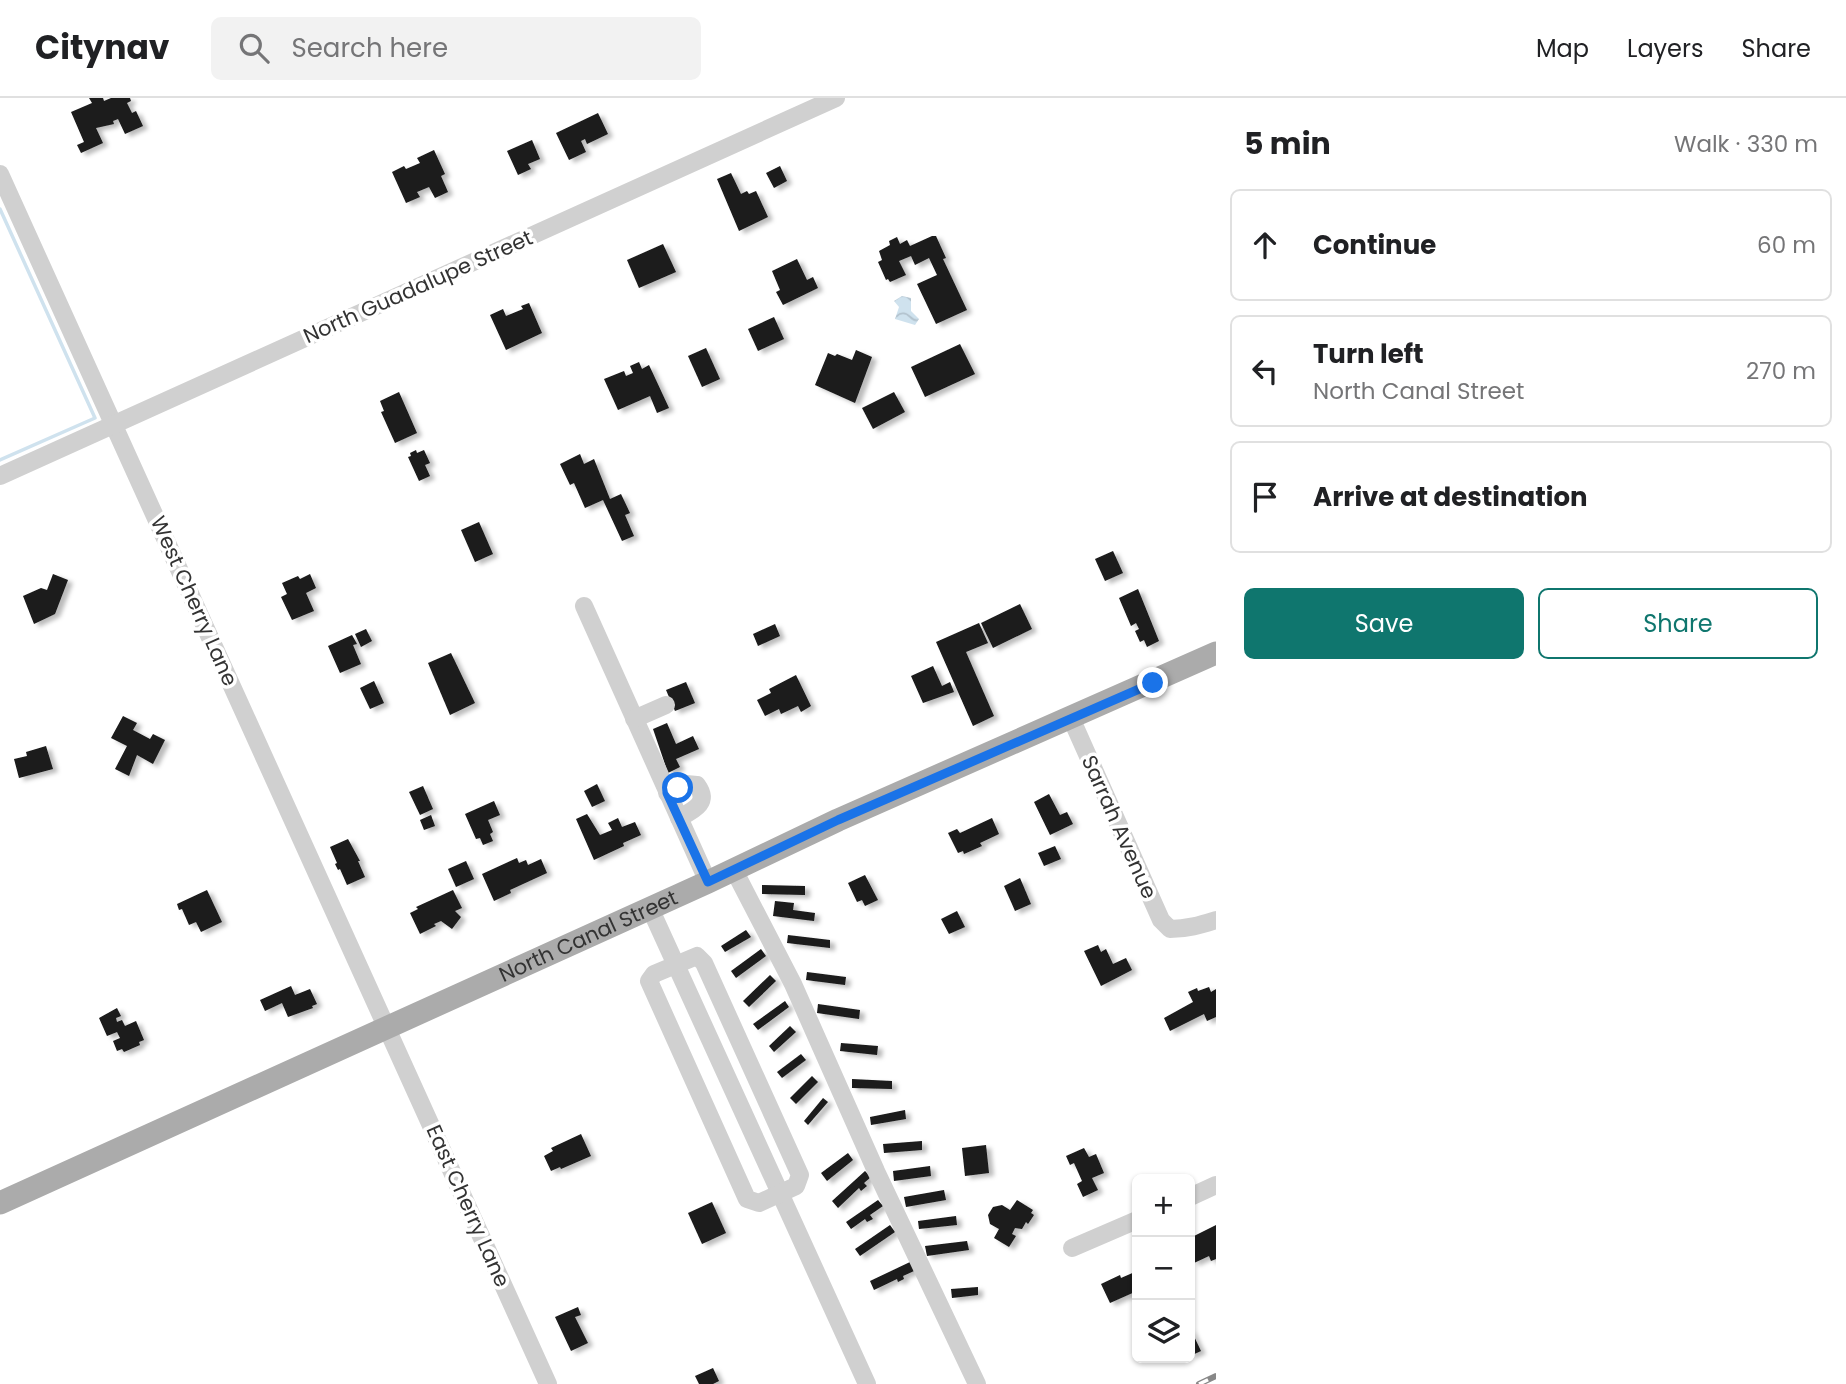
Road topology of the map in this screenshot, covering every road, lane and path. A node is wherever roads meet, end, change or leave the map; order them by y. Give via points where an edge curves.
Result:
1 (836, 98) edge
2 (0, 174) edge
3 (114, 425) junction
4 (0, 476) edge
5 (584, 606) dead end
6 (1216, 653) edge
7 (666, 705) dead end
8 (1071, 718) junction
9 (634, 719) junction
10 (667, 793) junction
11 (679, 818) junction
12 (734, 870) junction
13 (708, 882) junction
14 (650, 908) junction
15 (1216, 919) edge
16 (676, 964) junction
17 (389, 1028) junction
18 (1216, 1185) edge
19 (780, 1194) junction
20 (1195, 1195) edge
21 (0, 1203) edge
22 (1132, 1222) edge
23 (1072, 1248) dead end
24 (548, 1384) edge
25 (867, 1384) edge
26 (977, 1384) edge

1 - 3 street, North Guadalupe Street
2 - 3 street, West Cherry Lane
3 - 4 street, North Guadalupe Street
3 - 17 street, West Cherry Lane
5 - 9 street
6 - 8 main road, North Canal Street
7 - 9 street
8 - 12 main road, North Canal Street
8 - 15 street, Sarrah Avenue via 1161,920 1170,929 1190,929
9 - 10 street
10 - 11 street
10 - 11 street via 692,783 701,790 700,806
11 - 13 street
12 - 13 main road, North Canal Street
12 - 26 street via 793,984
13 - 14 main road, North Canal Street
14 - 16 street
14 - 17 main road, North Canal Street
16 - 19 street
16 - 19 street via 701,958 799,1171 798,1184
16 - 19 street via 649,981 719,1137 750,1202
17 - 21 main road, North Canal Street
17 - 24 street, East Cherry Lane
18 - 20 street
19 - 25 street
22 - 23 street

